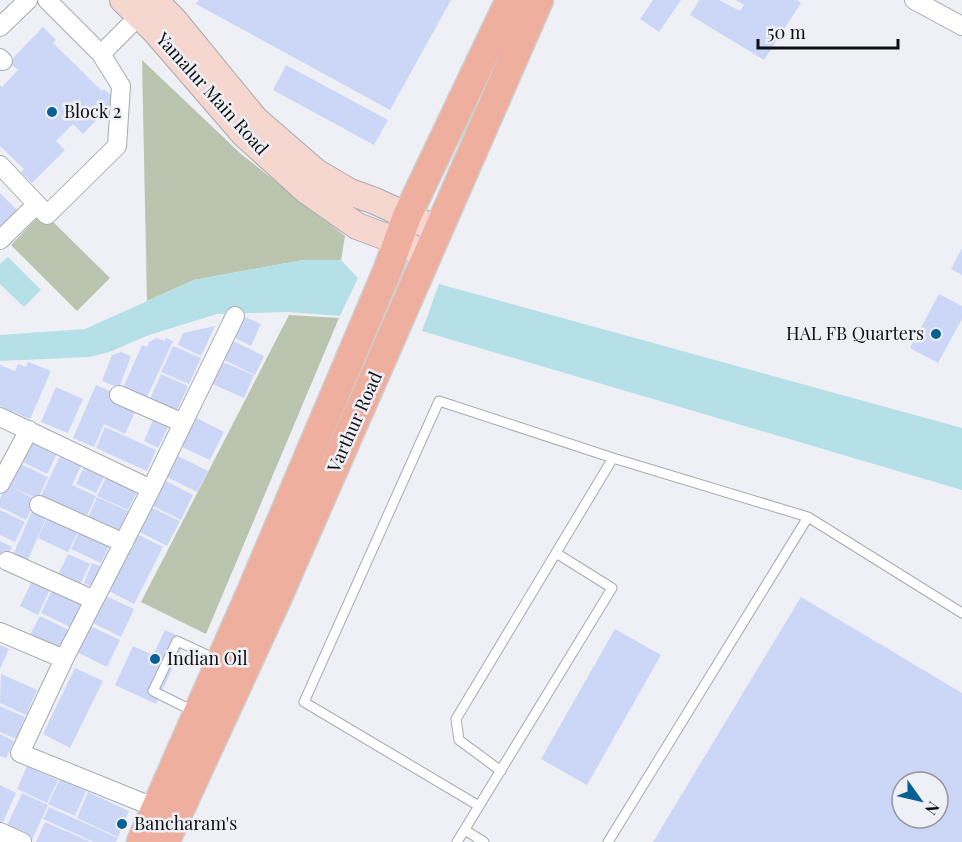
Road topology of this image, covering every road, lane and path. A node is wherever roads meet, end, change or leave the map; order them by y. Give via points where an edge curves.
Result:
1 (28, 0) edge
2 (47, 0) edge
3 (510, 0) edge
4 (539, 0) edge
5 (914, 0) edge
6 (138, 5) edge
7 (962, 26) edge
8 (0, 27) edge
9 (101, 54) junction
10 (0, 165) edge
11 (37, 204) junction
12 (402, 228) junction
13 (0, 240) edge
14 (433, 243) junction
15 (235, 316) dead end
16 (119, 394) dead end
17 (0, 417) edge
18 (183, 423) junction
19 (29, 430) junction
20 (613, 458) junction
21 (0, 484) edge
22 (151, 489) junction
23 (39, 505) dead end
24 (807, 517) junction
25 (124, 543) junction
26 (556, 554) junction
27 (7, 561) dead end
28 (94, 600) junction
29 (962, 613) edge
30 (0, 632) edge
31 (64, 659) junction
32 (221, 661) junction
33 (197, 714) junction
34 (501, 771) junction
35 (479, 806) junction
36 (156, 808) junction
37 (465, 830) junction
38 (0, 832) edge
39 (22, 842) edge
40 (141, 842) edge
41 (165, 842) edge
42 (457, 842) edge
43 (484, 842) edge
44 (608, 842) edge

1 - 8 street
2 - 9 street
3 - 12 main road, Varthur Road
4 - 14 main road, Varthur Road
5 - 7 street
6 - 9 street
6 - 12 street, Yamalur Main Road via 155,31 244,134 307,191 357,226
9 - 11 street via 121,86 117,146 48,215
10 - 11 street
11 - 13 street
12 - 14 street, Yamalur Main Road
12 - 32 main road, Varthur Road
14 - 41 main road, Varthur Road
15 - 18 street
16 - 18 street
17 - 19 street
18 - 22 street
19 - 21 street
19 - 22 street
20 - 24 lane
20 - 26 lane
20 - 35 lane via 439,401 303,702
22 - 25 street
23 - 25 street
24 - 29 lane
24 - 44 lane
25 - 28 street
26 - 34 lane via 456,720 459,740
26 - 34 lane via 612,588
27 - 28 street
28 - 31 street
30 - 31 street
31 - 36 street via 20,753
32 - 33 main road, Varthur Road
32 - 33 lane via 177,641 153,691
33 - 36 main road, Varthur Road
34 - 35 lane
35 - 37 lane
36 - 40 main road, Varthur Road
37 - 42 lane
37 - 43 lane
38 - 39 street

